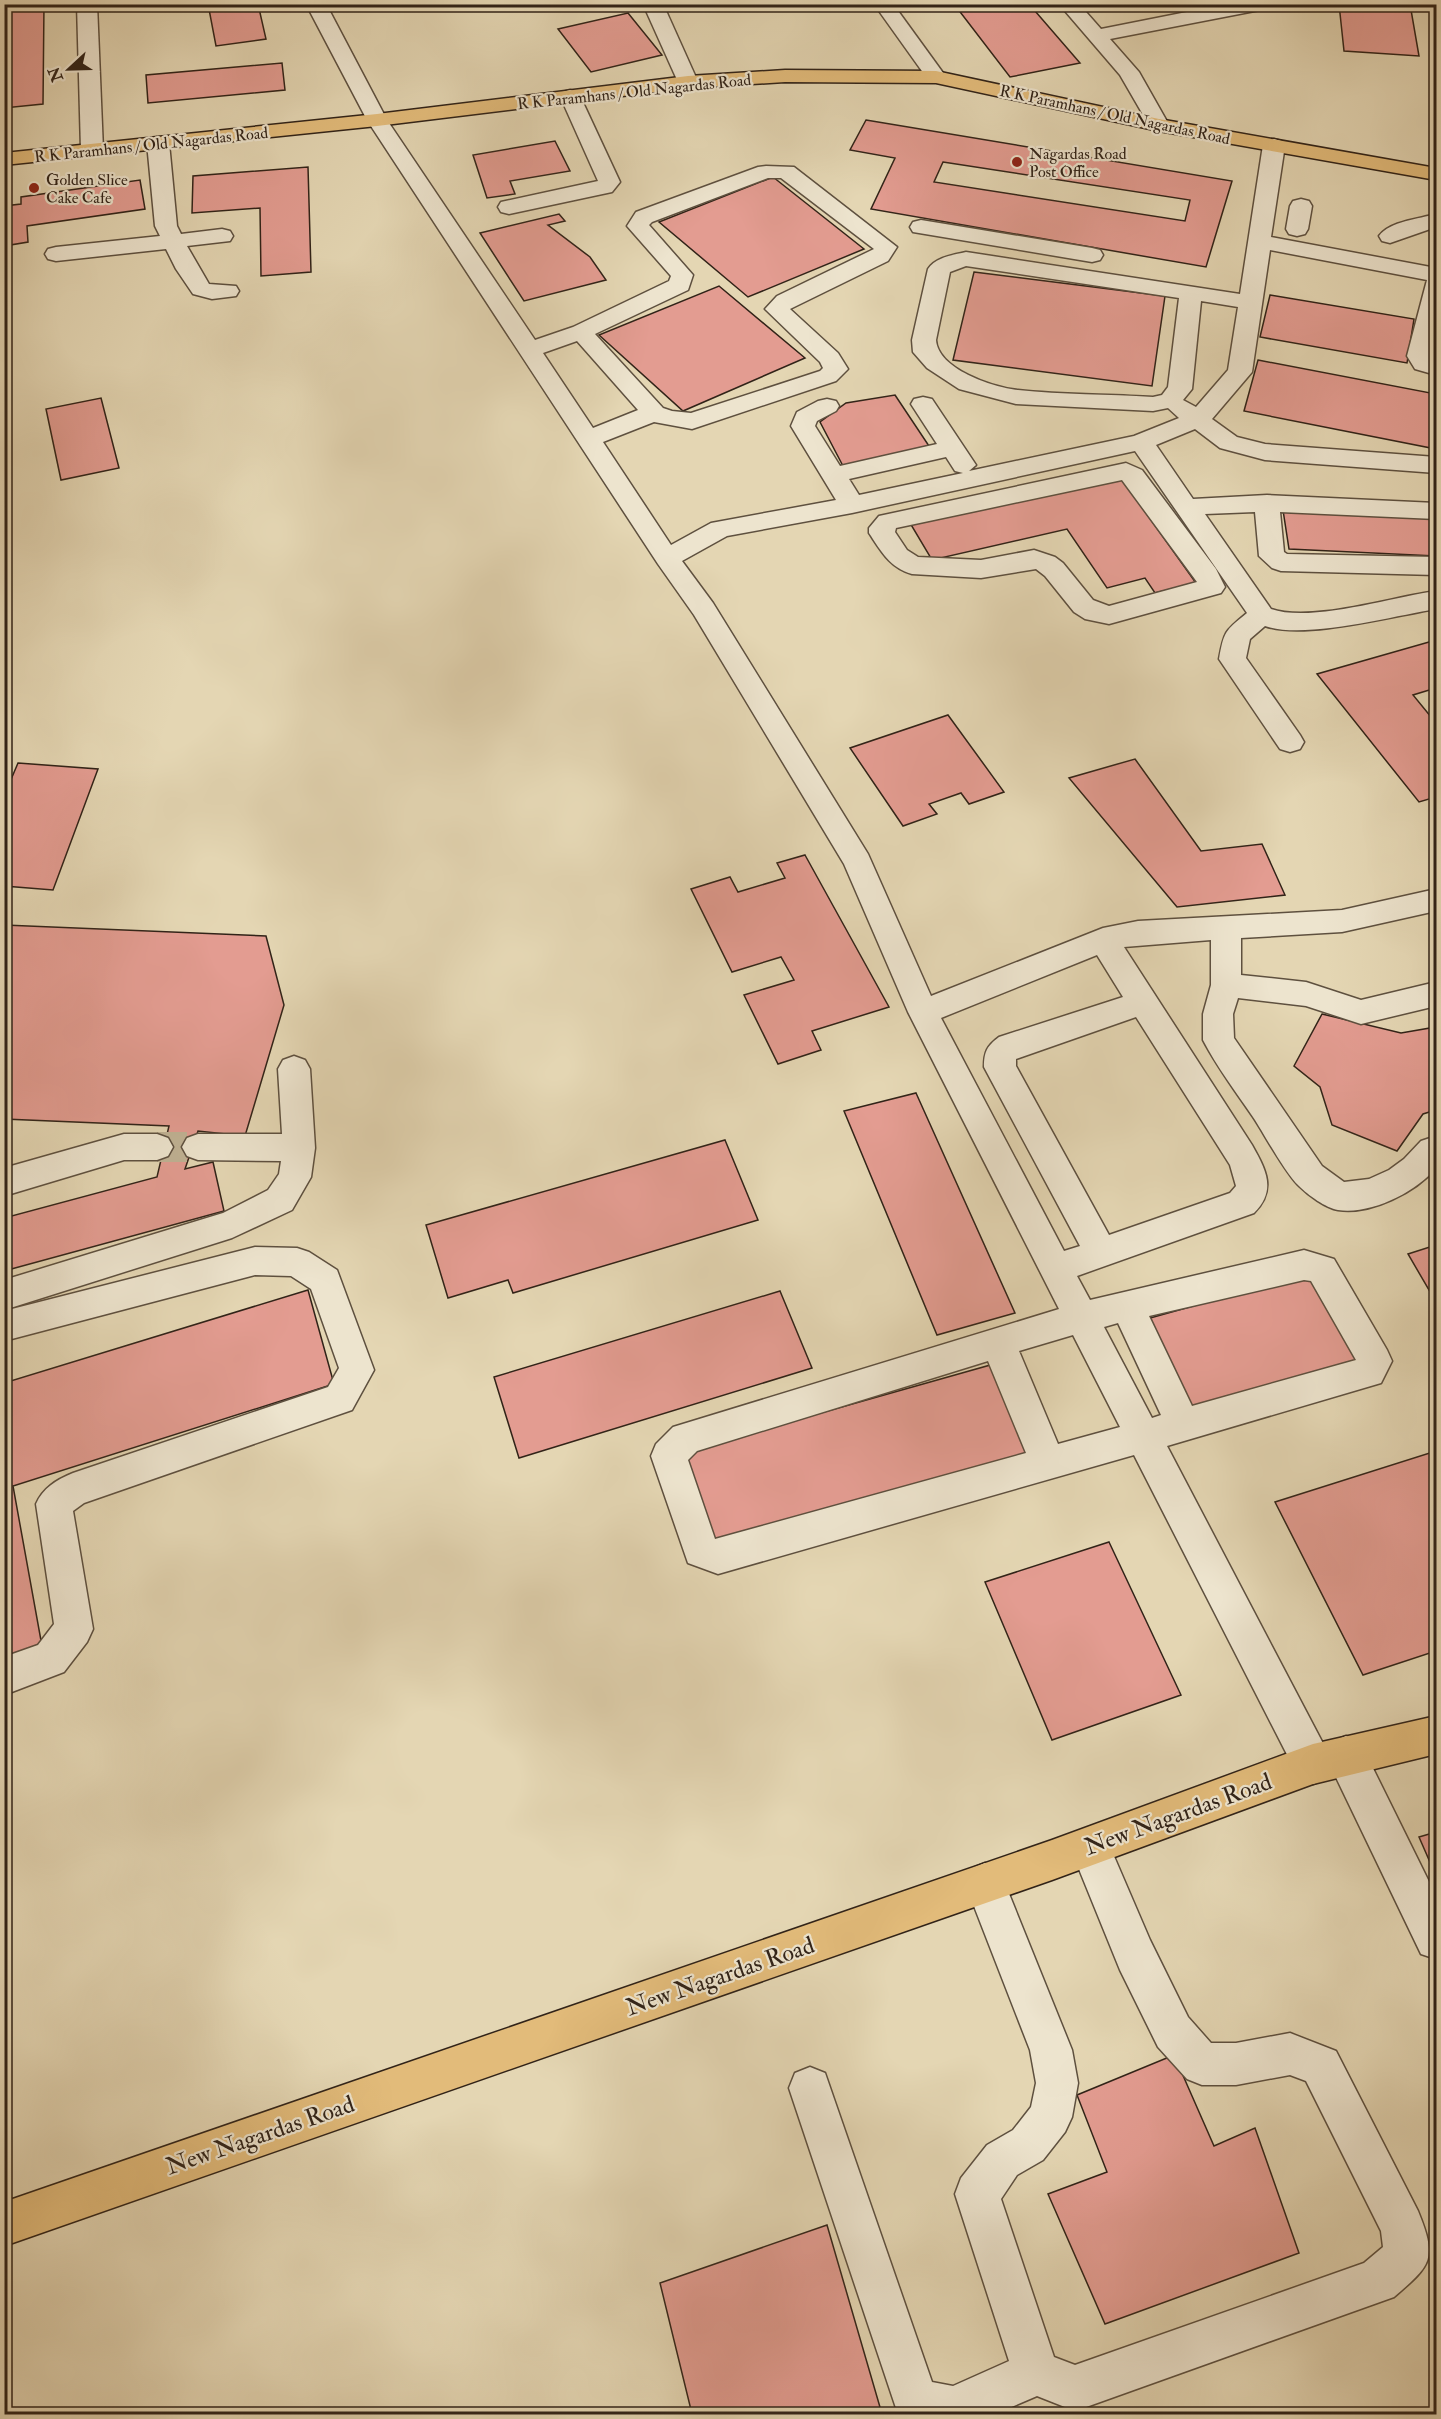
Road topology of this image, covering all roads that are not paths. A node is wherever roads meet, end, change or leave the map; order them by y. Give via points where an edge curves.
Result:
1 (87, 4) edge
2 (316, 4) edge
3 (511, 4) edge
4 (528, 4) edge
5 (653, 4) edge
6 (883, 4) edge
7 (1068, 4) edge
8 (1260, 4) edge
9 (1095, 36) junction
10 (936, 77) junction
11 (688, 82) junction
12 (570, 96) junction
13 (377, 120) junction
14 (1159, 125) junction
15 (158, 143) junction
16 (1274, 145) junction
17 (93, 150) junction
18 (4, 159) edge
19 (1437, 174) edge
20 (1301, 206) dead end
21 (509, 207) dead end
22 (1437, 221) edge
23 (921, 227) dead end
24 (1261, 232) junction
25 (222, 236) dead end
26 (1390, 236) dead end
27 (173, 242) junction
28 (56, 254) dead end
29 (1109, 257) dead end
30 (1437, 275) edge
31 (1437, 283) edge
32 (1246, 286) junction
33 (228, 291) dead end
34 (1191, 292) junction
35 (581, 332) junction
36 (529, 350) junction
37 (1437, 368) edge
38 (1170, 400) junction
39 (923, 404) dead end
40 (826, 406) dead end
41 (654, 413) junction
42 (1198, 419) junction
43 (588, 439) junction
44 (1141, 442) junction
45 (953, 448) junction
46 (1437, 465) edge
47 (1089, 466) junction
48 (833, 475) junction
49 (989, 484) junction
50 (1268, 503) junction
51 (852, 505) junction
52 (1187, 507) junction
53 (1437, 510) edge
54 (667, 558) junction
55 (1437, 566) edge
56 (1437, 600) edge
57 (1262, 615) junction
58 (1290, 742) dead end
59 (1437, 900) edge
60 (1226, 928) junction
61 (1102, 940) junction
62 (1226, 985) junction
63 (1437, 994) edge
64 (1143, 1003) junction
65 (923, 1012) junction
66 (294, 1069) dead end
67 (157, 1147) tunnel mouth
68 (198, 1147) tunnel mouth
69 (299, 1148) junction
70 (1437, 1149) edge
71 (4, 1182) edge
72 (1101, 1252) junction
73 (1055, 1269) junction
74 (4, 1295) edge
75 (1126, 1305) junction
76 (1081, 1317) junction
77 (4, 1326) edge
78 (998, 1342) junction
79 (1156, 1369) junction
80 (1114, 1381) junction
81 (1184, 1426) junction
82 (1144, 1438) junction
83 (1049, 1464) junction
84 (4, 1676) edge
85 (1437, 1735) edge
86 (1329, 1760) junction
87 (1090, 1847) junction
88 (985, 1883) junction
89 (1437, 1939) edge
90 (810, 2088) dead end
91 (4, 2224) edge
92 (1036, 2373) junction

1 - 17 street
2 - 13 street
3 - 4 street
5 - 11 street
6 - 10 street
7 - 9 street
8 - 9 street
9 - 14 street via 1128,72
10 - 11 main road, R K Paramhans / Old Nagardas Road via 785,76
10 - 14 main road, R K Paramhans / Old Nagardas Road
11 - 12 main road, R K Paramhans / Old Nagardas Road
12 - 13 main road, R K Paramhans / Old Nagardas Road
12 - 21 street via 609,182 603,187
13 - 15 main road, R K Paramhans / Old Nagardas Road
13 - 36 street
14 - 16 main road, R K Paramhans / Old Nagardas Road
15 - 17 main road, R K Paramhans / Old Nagardas Road
15 - 27 street via 166,226
16 - 19 main road, R K Paramhans / Old Nagardas Road
16 - 24 street
17 - 18 main road, R K Paramhans / Old Nagardas Road
20 - 24 street via 1301,229
22 - 26 street
23 - 29 street
24 - 30 street
24 - 32 street
25 - 27 street
27 - 28 street
27 - 33 street via 201,289
31 - 37 street via 1419,356 1423,364
32 - 34 street
32 - 42 street via 1240,372
34 - 38 street via 1180,389
34 - 38 street via 966,258 939,269 924,340 926,352 936,363 967,384 990,392 1016,397 1153,404
35 - 36 street
35 - 41 street
35 - 41 street via 680,285 682,275 638,226 644,218 766,172 786,172 885,247 880,256 785,301 777,309 830,358 836,369 828,376 692,421
36 - 43 street
38 - 42 street
39 - 45 street
40 - 48 street via 806,417 803,426
41 - 43 street
42 - 44 street
42 - 46 street via 1229,443 1265,452
43 - 54 street
44 - 47 street
44 - 52 street
45 - 48 street
45 - 49 street
47 - 49 street
47 - 49 street via 1130,473 1212,587 1109,615 1094,614 1082,606 1042,560 981,569 912,565 898,556 882,533 888,522
48 - 51 street
49 - 51 street
50 - 52 street
50 - 53 street
50 - 55 street via 1272,556 1281,562
51 - 54 street via 720,529
52 - 57 street
54 - 65 street via 704,609 858,861
56 - 57 street via 1317,621 1281,622
57 - 58 street via 1237,635 1232,659
59 - 60 street via 1342,921
60 - 61 street via 1138,933
60 - 62 street
61 - 64 street
61 - 65 street
62 - 63 street via 1306,994 1361,1012
62 - 70 street via 1218,1014 1219,1040 1310,1176 1339,1196 1372,1193 1401,1180
64 - 72 street via 1000,1053 1000,1067 1023,1134
64 - 72 street via 1241,1155 1253,1186 1250,1197 1242,1203
65 - 73 street
66 - 69 street
67 - 71 street via 124,1147
68 - 69 street
69 - 74 street via 296,1177 280,1200 232,1224
72 - 73 street
73 - 76 street
75 - 76 street
75 - 79 street
75 - 81 street via 1304,1264 1322,1269 1375,1361 1369,1372
76 - 78 street
76 - 80 street
77 - 84 street via 255,1261 297,1262 325,1280 357,1370 340,1399 74,1490 54,1504 74,1629 51,1659
78 - 83 street
78 - 83 street via 686,1438 669,1456 701,1551 718,1557
79 - 80 street
79 - 81 street
80 - 82 street
81 - 82 street
82 - 83 street
82 - 86 street
85 - 86 main road, New Nagardas Road
86 - 87 main road, New Nagardas Road
86 - 89 street
87 - 88 main road, New Nagardas Road
87 - 92 street via 1134,1954 1173,2032 1202,2064 1236,2064 1290,2054 1321,2066 1402,2227 1407,2256 1378,2281 1075,2388
88 - 91 main road, New Nagardas Road
88 - 92 street via 1051,2050 1057,2083 1050,2117 1028,2145 1002,2160 976,2194
90 - 92 street via 916,2402 954,2409

